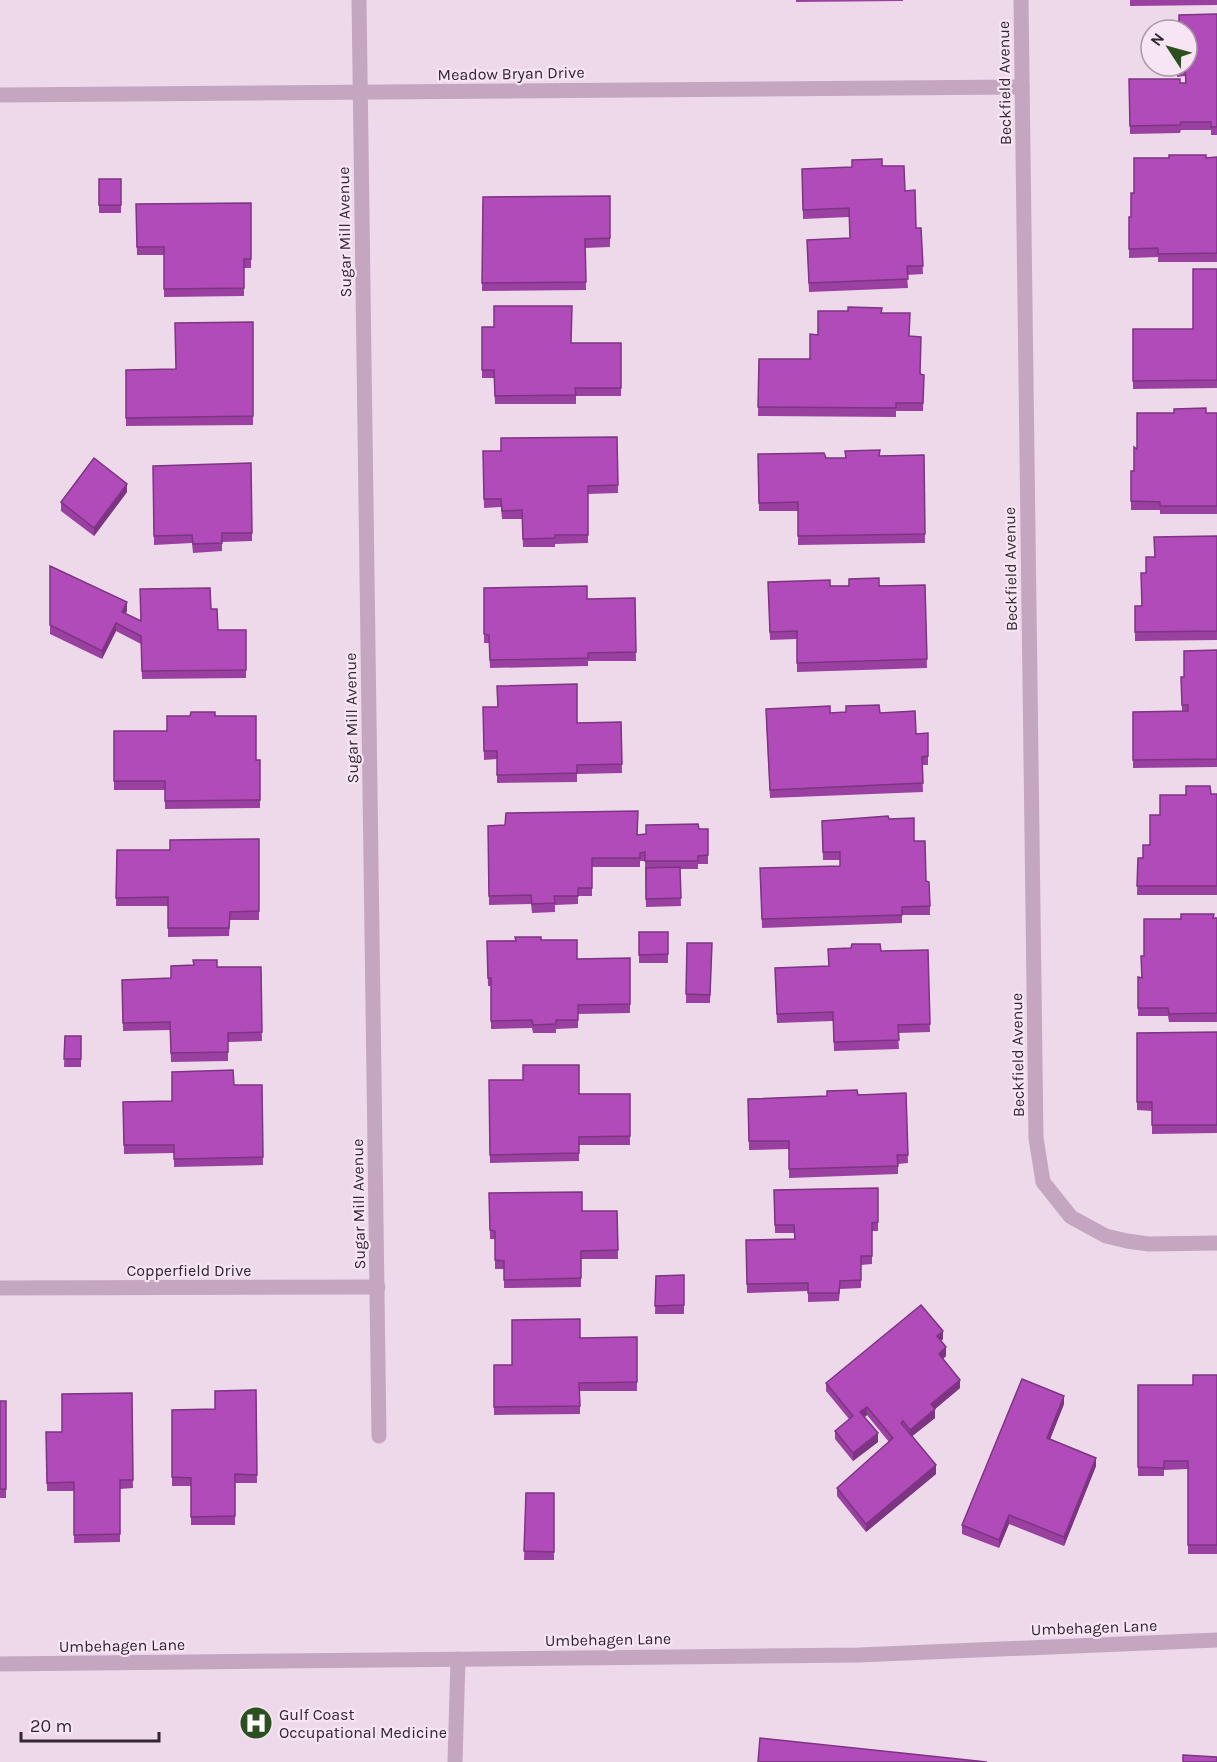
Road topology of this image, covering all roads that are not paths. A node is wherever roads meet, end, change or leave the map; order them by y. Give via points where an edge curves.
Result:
1 (359, 0) edge
2 (1021, 0) edge
3 (1022, 87) junction
4 (360, 92) junction
5 (0, 95) edge
6 (1217, 1243) edge
7 (378, 1287) junction
8 (0, 1288) edge
9 (379, 1436) dead end
10 (1217, 1640) edge
11 (458, 1659) junction
12 (0, 1664) edge
13 (455, 1762) edge

1 - 4 street, Sugar Mill Avenue
2 - 3 street, Beckfield Avenue
3 - 4 street, Meadow Bryan Drive
3 - 6 street, Beckfield Avenue via 1036,1138 1043,1182 1071,1217 1106,1236 1149,1244
4 - 5 street, Meadow Bryan Drive
4 - 7 street, Sugar Mill Avenue
7 - 8 street, Copperfield Drive
7 - 9 street, Sugar Mill Avenue
10 - 11 street, Umbehagen Lane via 859,1654
11 - 12 street, Umbehagen Lane
11 - 13 street

